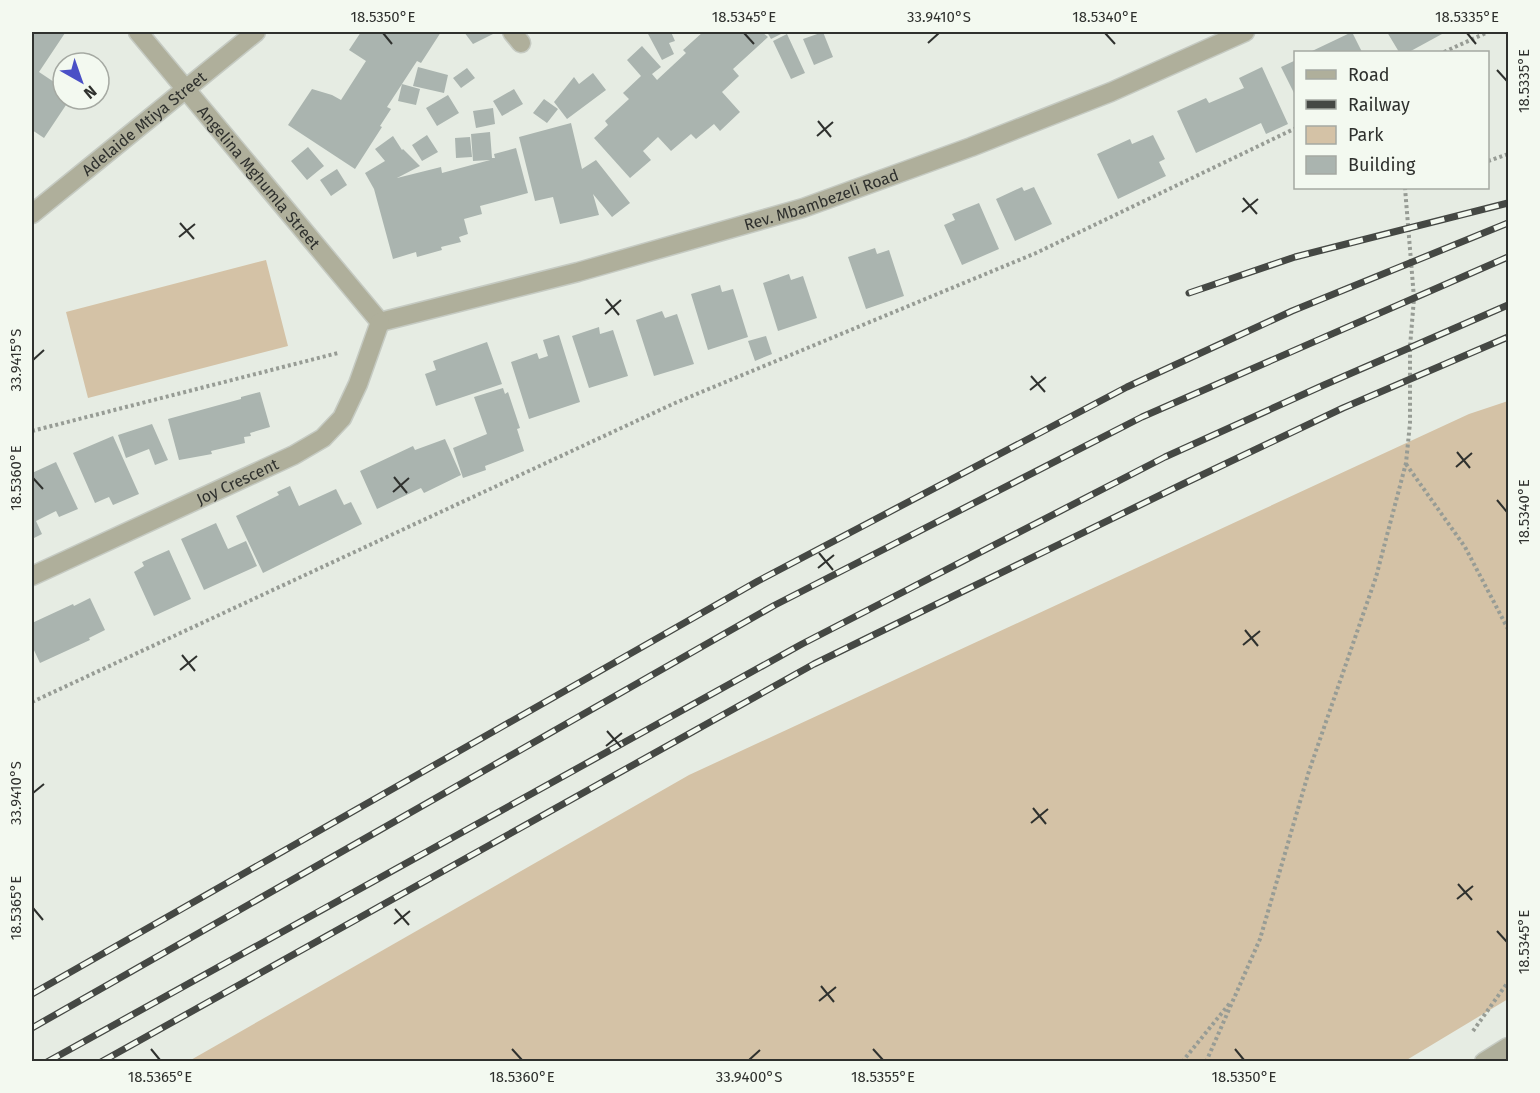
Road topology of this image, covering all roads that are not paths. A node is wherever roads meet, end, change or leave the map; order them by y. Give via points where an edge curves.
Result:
1 (138, 32) edge
2 (256, 32) edge
3 (1245, 32) edge
4 (184, 90) junction
5 (32, 213) edge
6 (380, 322) junction
7 (32, 576) edge
8 (1509, 1047) edge
9 (1484, 1062) edge

1 - 4 street, Angelina Mghumla Street
2 - 4 street, Adelaide Mtiya Street
3 - 6 street, Rev. Mbambezeli Road via 1100,96 803,208 578,272
4 - 5 street, Adelaide Mtiya Street
4 - 6 street, Angelina Mghumla Street
6 - 7 street, Joy Crescent via 342,418 322,438 294,455
8 - 9 street

